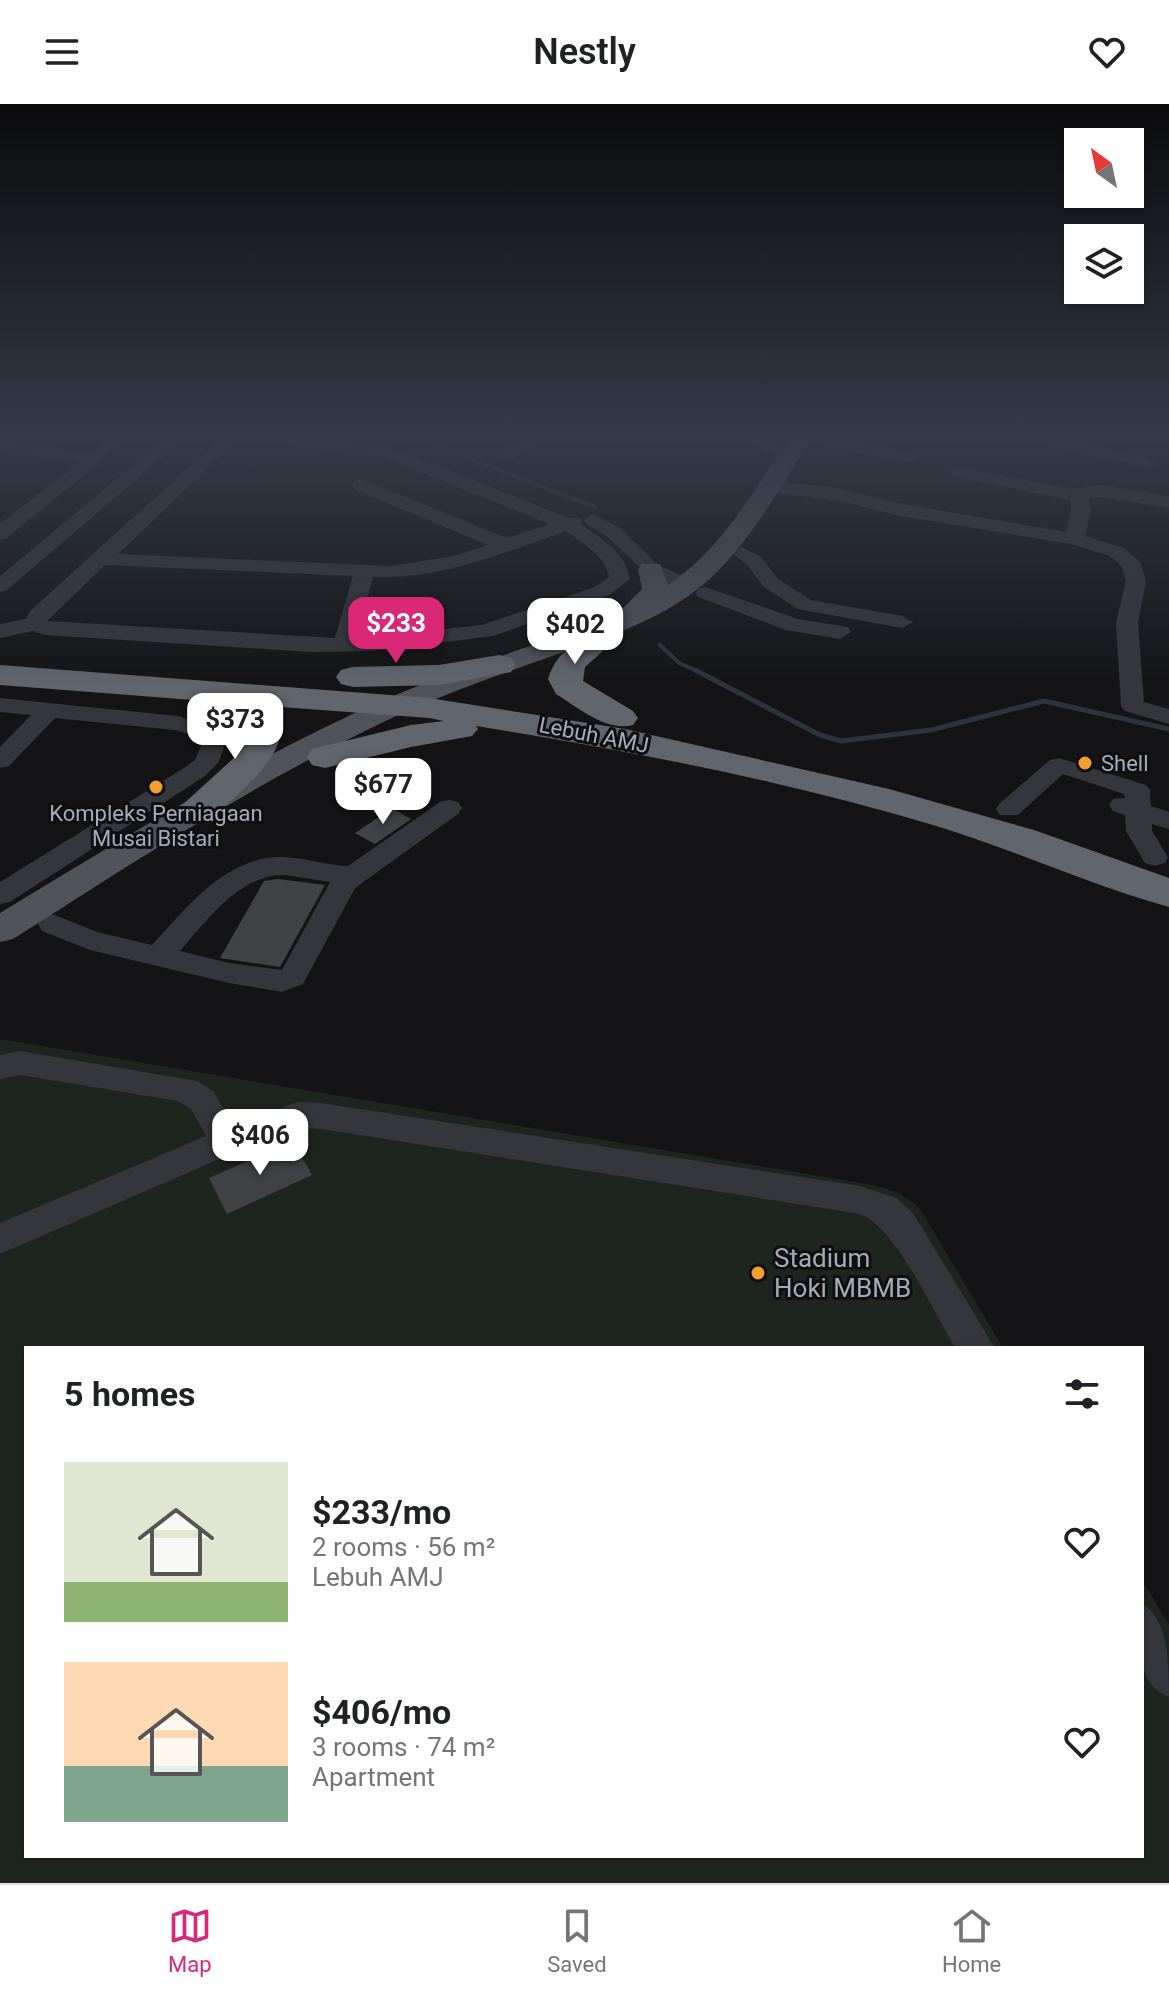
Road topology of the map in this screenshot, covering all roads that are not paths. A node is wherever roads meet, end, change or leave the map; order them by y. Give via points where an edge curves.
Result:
1 (17, 521) edge
2 (81, 521) edge
3 (145, 521) edge
4 (448, 521) edge
5 (578, 521) junction
6 (747, 521) edge
7 (754, 521) edge
8 (967, 521) edge
9 (1078, 521) edge
10 (0, 534) edge
11 (1074, 539) junction
12 (506, 545) junction
13 (104, 559) junction
14 (651, 569) junction
15 (364, 572) junction
16 (714, 573) junction
17 (0, 586) edge
18 (0, 605) edge
19 (619, 622) junction
20 (902, 622) dead end
21 (13, 635) edge
22 (877, 638) dead end
23 (344, 645) junction
24 (588, 650) junction
25 (499, 665) junction
26 (0, 675) edge
27 (294, 681) junction
28 (169, 690) junction
29 (470, 692) junction
30 (432, 699) junction
31 (0, 705) edge
32 (394, 706) junction
33 (48, 711) junction
34 (1169, 717) edge
35 (621, 718) junction
36 (527, 722) junction
37 (325, 757) junction
38 (0, 761) edge
39 (199, 807) junction
40 (449, 808) dead end
41 (1009, 809) junction
42 (1138, 811) junction
43 (1165, 834) edge
44 (354, 875) junction
45 (1169, 893) edge
46 (0, 895) edge
47 (83, 904) junction
48 (52, 924) junction
49 (0, 930) edge
50 (0, 945) edge
51 (159, 955) junction
52 (0, 959) edge
53 (0, 1067) edge
54 (226, 1141) junction
55 (0, 1239) edge
56 (975, 1346) edge
57 (1144, 1630) edge
58 (1169, 1674) edge

1 - 10 street
2 - 17 street
3 - 13 street
4 - 12 street
5 - 12 street
5 - 14 street via 613,532
5 - 23 street via 618,566 620,579 614,585 463,636
6 - 16 main road
7 - 16 main road
8 - 11 street
9 - 11 street
11 - 34 street via 1117,552 1134,570 1127,623 1132,703 1141,711
12 - 15 street via 431,568
13 - 15 street
13 - 21 street
14 - 16 main road
14 - 19 main road via 657,585 654,594
15 - 23 street
16 - 19 main road
16 - 20 street via 754,561 793,601
16 - 22 street via 794,625
16 - 24 main road via 667,618
18 - 21 street
19 - 25 main road
21 - 23 street via 45,628
21 - 27 highway, Lebuh AMJ
24 - 29 main road
24 - 35 highway via 570,663 568,687
25 - 27 highway via 439,675
25 - 30 main road
26 - 28 highway, Lebuh AMJ
27 - 30 highway, Lebuh AMJ
28 - 32 highway, Lebuh AMJ
28 - 39 highway via 235,708 252,718 262,733 263,742 247,765
29 - 30 highway, Lebuh AMJ
29 - 35 highway, Lebuh AMJ
30 - 32 highway, Lebuh AMJ
30 - 36 highway, Lebuh AMJ
30 - 37 main road
31 - 33 street
32 - 39 main road via 273,763
33 - 38 street
33 - 46 street via 191,726 208,737 212,754 196,771
35 - 41 highway, Lebuh AMJ via 767,747
36 - 37 highway via 411,736
36 - 45 highway, Lebuh AMJ via 876,797 1020,839
37 - 47 main road
39 - 49 main road
40 - 44 street
41 - 42 street via 1044,779
41 - 43 highway, Lebuh AMJ
42 - 43 street
42 - 43 street via 1139,831
44 - 51 street via 260,869 216,896
44 - 51 street via 344,882 293,977 282,981 229,973
47 - 48 main road
47 - 50 main road via 20,941
48 - 51 street via 90,940
48 - 52 main road
53 - 54 street via 20,1063 186,1090 202,1100
54 - 55 street
54 - 56 street via 298,1115 321,1116 860,1200 884,1208 901,1224
57 - 58 street

